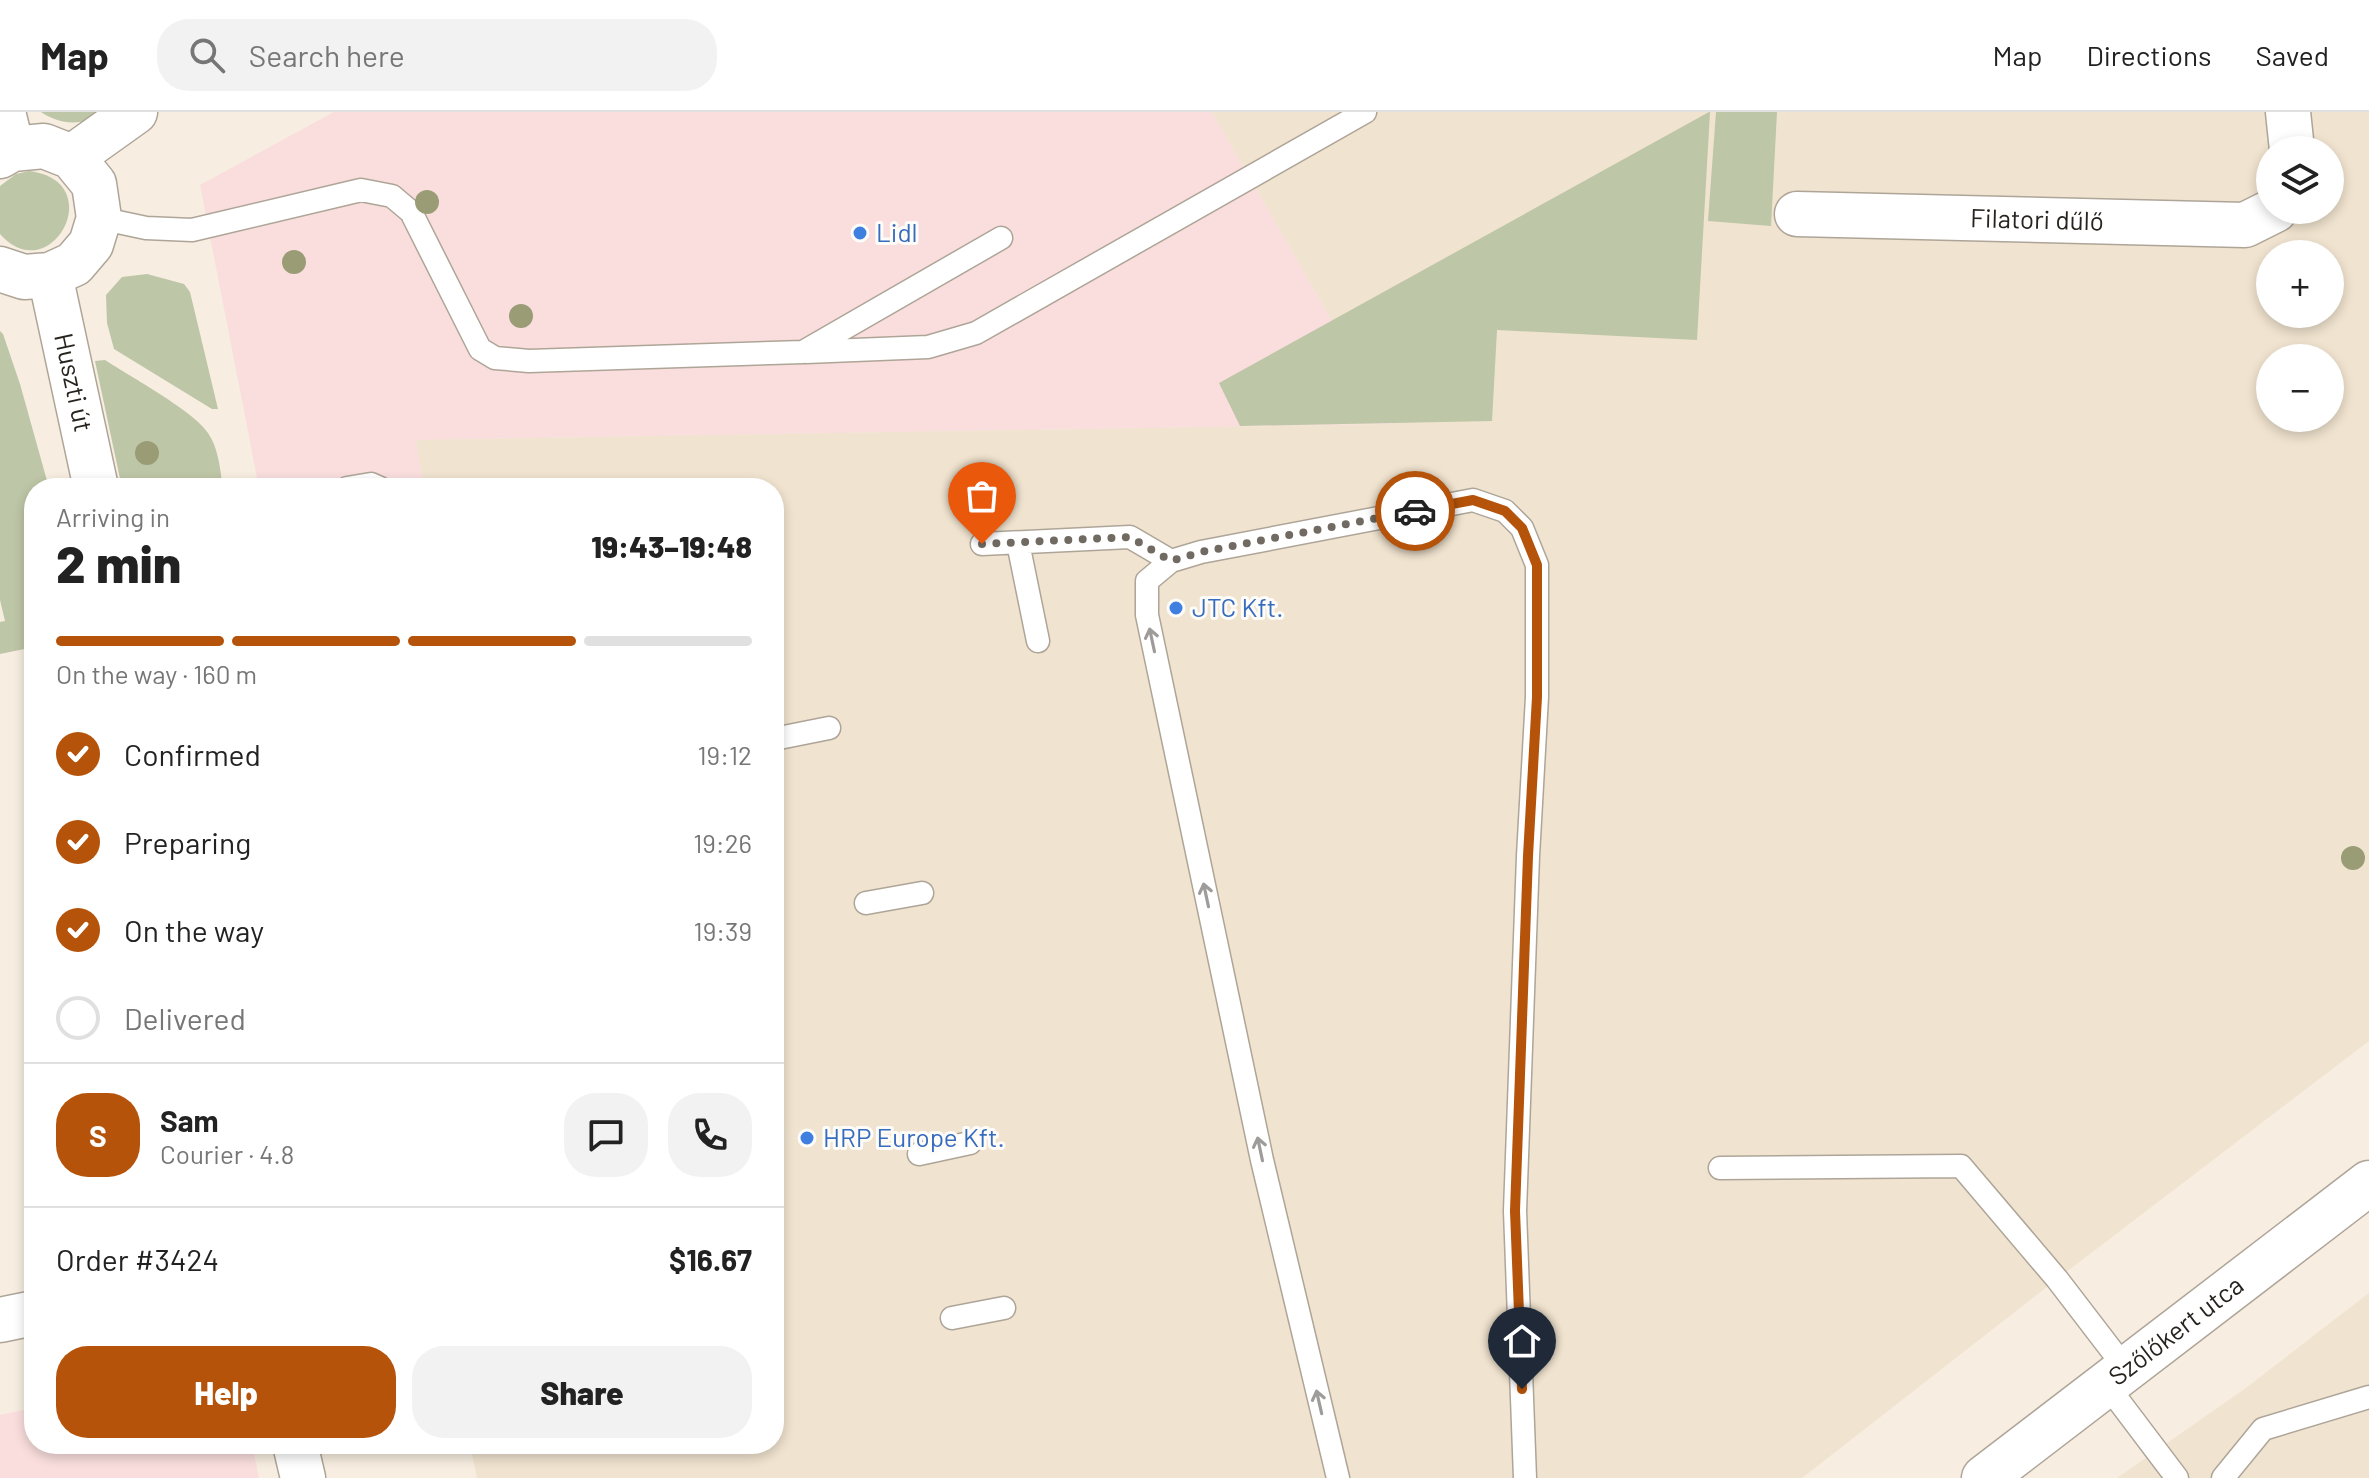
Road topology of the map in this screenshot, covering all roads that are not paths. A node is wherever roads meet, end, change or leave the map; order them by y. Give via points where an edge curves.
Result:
1 (135, 112) edge
2 (1365, 112) edge
3 (2288, 112) edge
4 (2291, 136) edge
5 (5, 139) edge
6 (72, 157) junction
7 (1797, 214) dead end
8 (99, 218) junction
9 (2256, 220) edge
10 (1001, 238) dead end
11 (0, 269) edge
12 (50, 275) junction
13 (803, 352) junction
14 (94, 478) edge
15 (1018, 543) junction
16 (982, 544) dead end
17 (1171, 561) junction
18 (1038, 641) dead end
19 (829, 728) dead end
20 (784, 737) edge
21 (922, 893) dead end
22 (866, 903) dead end
23 (970, 1143) dead end
24 (919, 1154) dead end
25 (1720, 1168) dead end
26 (2369, 1183) edge
27 (1004, 1308) dead end
28 (24, 1315) edge
29 (952, 1318) dead end
30 (0, 1320) edge
31 (2116, 1377) junction
32 (2369, 1397) edge
33 (297, 1454) edge
34 (303, 1478) edge
35 (1338, 1478) edge
36 (1525, 1478) edge
37 (1984, 1478) edge
38 (2177, 1478) edge
39 (2223, 1478) edge

1 - 6 street
2 - 13 lane via 976,333 928,347
3 - 4 street
5 - 6 street
6 - 8 street via 94,184
7 - 9 street, Filatori dűlő via 2245,225
8 - 12 street via 91,244 74,264
8 - 13 lane via 192,230 361,190 392,196 411,212 480,349 495,358
10 - 13 lane
11 - 12 street via 24,277
12 - 14 street, Huszti út
15 - 16 lane
15 - 17 lane via 1130,537
15 - 18 lane
35 -> 17 lane via 1262,1160 1147,615 1147,581
17 - 36 lane via 1473,500 1505,511 1522,528 1537,565 1537,697 1515,1211
19 - 20 lane
21 - 22 lane
23 - 24 lane
25 - 31 lane via 1961,1166 2057,1279
26 - 31 street, Szőlőkert utca
27 - 29 lane
28 - 30 street
31 - 37 street, Szőlőkert utca
31 - 38 lane
32 - 39 lane via 2263,1429
33 - 34 street

